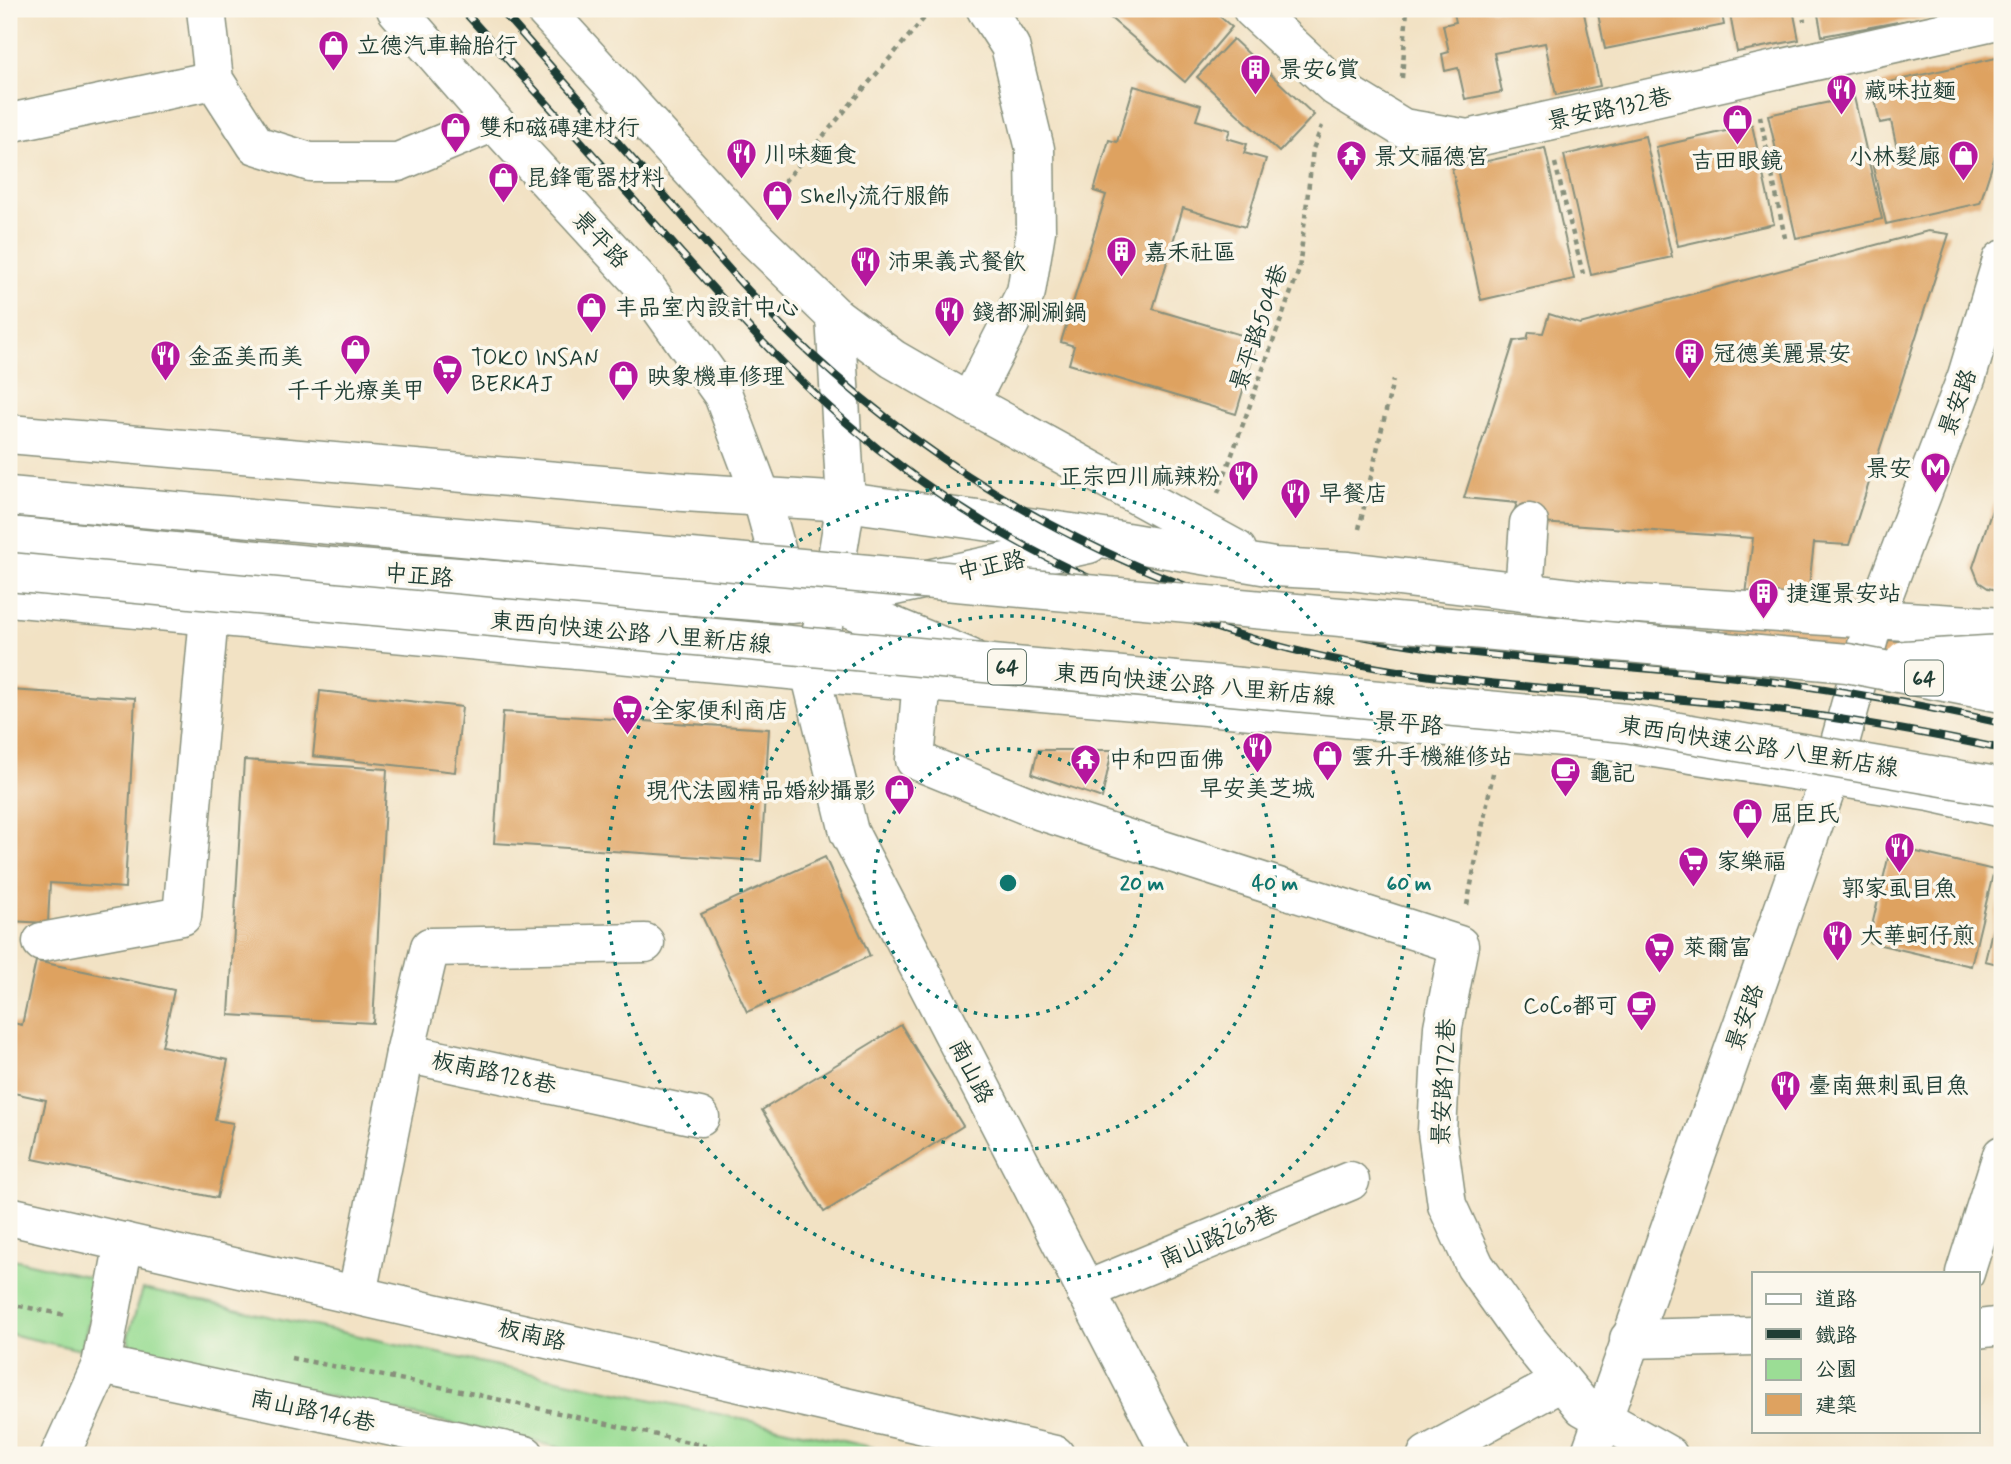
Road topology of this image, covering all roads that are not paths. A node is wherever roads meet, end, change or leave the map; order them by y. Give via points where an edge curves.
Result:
1 (206, 9) edge
2 (396, 9) edge
3 (986, 9) edge
4 (1252, 9) edge
5 (555, 15) edge
6 (2002, 19) edge
7 (214, 80) junction
8 (494, 122) junction
9 (9, 123) edge
10 (2002, 263) edge
11 (835, 316) junction
12 (969, 403) junction
13 (9, 434) edge
14 (9, 496) edge
15 (762, 498) junction
16 (846, 502) junction
17 (1530, 523) dead end
18 (9, 536) edge
19 (1111, 540) junction
20 (1274, 567) junction
21 (9, 572) edge
22 (1524, 592) junction
23 (9, 597) edge
24 (830, 600) junction
25 (791, 604) junction
26 (209, 616) junction
27 (1874, 620) junction
28 (2002, 627) edge
29 (2002, 654) edge
30 (1847, 663) junction
31 (810, 672) junction
32 (922, 680) junction
33 (1051, 691) junction
34 (2002, 693) edge
35 (2002, 714) edge
36 (1830, 778) junction
37 (2002, 787) edge
38 (2002, 808) edge
39 (42, 942) dead end
40 (645, 943) dead end
41 (405, 1053) junction
42 (700, 1117) dead end
43 (2002, 1155) edge
44 (1350, 1181) dead end
45 (15, 1210) edge
46 (124, 1242) junction
47 (1965, 1272) edge
48 (1085, 1291) junction
49 (357, 1294) junction
50 (2002, 1326) edge
51 (1980, 1329) edge
52 (1752, 1336) edge
53 (1629, 1339) junction
54 (102, 1365) junction
55 (1561, 1382) junction
56 (1603, 1417) junction
57 (60, 1455) edge
58 (525, 1455) edge
59 (1055, 1455) edge
60 (1171, 1455) edge
61 (1427, 1455) edge
62 (1590, 1455) edge
63 (1668, 1455) edge

1 - 7 main road
2 - 8 main road, 景平路
3 - 12 main road via 1010,46 1034,149 1036,230 1027,292
4 - 6 main road, 景安路132巷 via 1336,87 1403,128 1468,139
5 - 11 main road via 745,229
7 - 8 main road via 257,145 310,162 398,162
7 - 9 main road
8 - 15 main road, 景平路 via 647,289 723,395
10 - 27 main road, 景安路 via 1968,376
11 - 12 main road via 893,359
11 - 16 main road
12 - 20 main road via 1203,533
13 - 15 main road
14 - 30 main road, 64, bridge
15 - 16 main road
15 - 25 main road, 景平路
16 - 19 main road
16 - 24 main road
17 - 22 main road
18 - 25 main road, 中正路
19 - 20 main road
19 - 24 main road, 中正路
20 - 22 main road
21 - 37 main road, 東西向快速公路 八里新店線 / 64, bridge via 1626,723
22 - 27 main road
23 - 26 main road
24 - 25 main road, 中正路
24 - 31 main road
24 - 33 main road, 中正路
25 - 31 main road, 景平路
26 - 31 main road
26 - 39 main road via 182,916
27 - 28 main road
27 - 35 main road
27 - 36 main road, 景安路
29 - 30 main road, bridge
30 - 34 main road, 64, bridge
31 - 32 main road, 景平路
31 - 48 main road, 南山路 via 849,832
32 - 33 main road, 景平路
32 - 55 main road, 景安路172巷 via 915,760 1041,811 1459,945 1443,1027 1437,1132 1447,1205 1475,1266
33 - 36 main road, 景平路 via 1610,741
36 - 38 main road, 景平路
36 - 53 main road, 景安路
40 - 41 main road via 430,947
41 - 42 main road, 板南路128巷
41 - 49 main road, 板南路128巷
43 - 47 main road
44 - 48 main road, 南山路263巷
45 - 46 main road, 板南路
46 - 49 main road, 板南路
46 - 54 main road
48 - 60 main road, 南山路
49 - 59 main road, 板南路
50 - 51 main road
52 - 53 main road
53 - 56 main road, 景安路
54 - 57 main road
54 - 58 main road, 南山路146巷
55 - 56 main road, 景安路172巷 via 1583,1407
55 - 61 main road
56 - 62 main road, 景安路
56 - 63 main road, 景安路172巷

